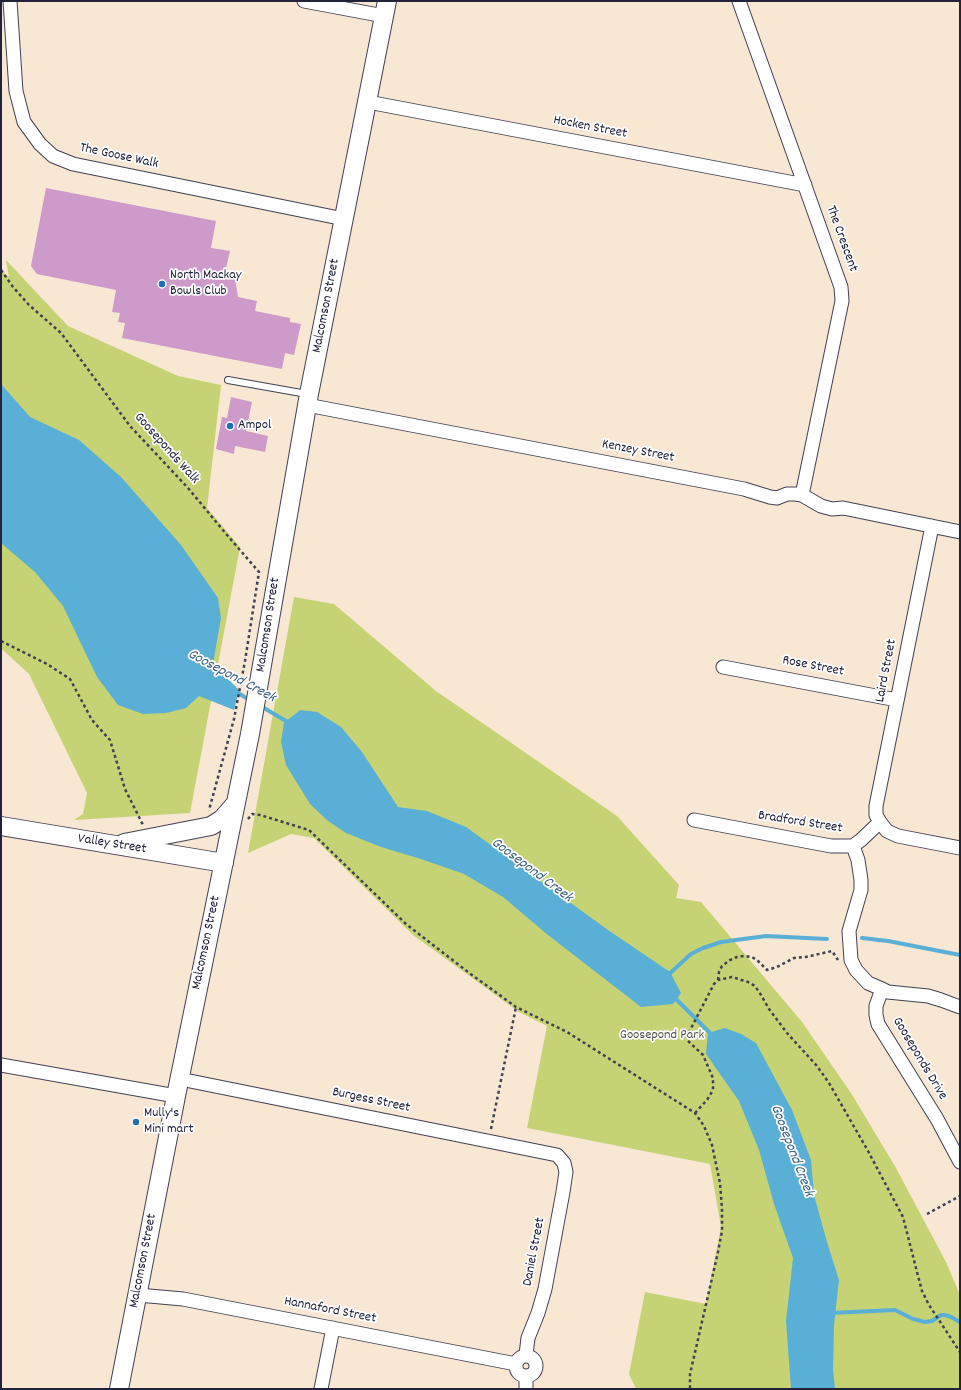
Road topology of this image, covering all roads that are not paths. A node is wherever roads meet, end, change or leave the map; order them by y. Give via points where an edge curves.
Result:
1 (10, 1) edge
2 (304, 1) edge
3 (740, 1) edge
4 (385, 9) edge
5 (368, 102) junction
6 (805, 185) junction
7 (344, 219) junction
8 (228, 380) dead end
9 (308, 399) junction
10 (802, 495) junction
11 (932, 526) junction
12 (960, 532) edge
13 (723, 667) dead end
14 (897, 700) junction
15 (236, 803) junction
16 (694, 820) dead end
17 (880, 822) junction
18 (1, 826) edge
19 (111, 845) junction
20 (853, 846) junction
21 (960, 848) edge
22 (224, 863) junction
23 (882, 990) junction
24 (960, 1007) edge
25 (1, 1065) edge
26 (178, 1087) junction
27 (557, 1155) joint
28 (960, 1162) edge
29 (138, 1295) junction
30 (333, 1328) junction
31 (521, 1360) junction
32 (119, 1389) edge
33 (321, 1389) edge
34 (526, 1389) edge

1 - 7 street, The Goose Walk via 16,91 24,122 40,144 53,156 73,164
2 - 4 street
3 - 6 street, The Crescent
4 - 5 main road, Malcomson Street
5 - 6 street, Hocken Street
5 - 7 main road, Malcomson Street
6 - 10 street, The Crescent via 841,286 842,301
7 - 9 main road, Malcomson Street
8 - 9 lane
9 - 10 street, Kenzey Street via 744,489 770,497
9 - 15 main road, Malcomson Street
10 - 11 street via 832,509 843,508
11 - 12 street
11 - 14 street, Laird Street
13 - 14 street, Rose Street
14 - 17 street, Laird Street via 876,806 876,815
15 - 19 main road via 222,819 211,826
15 - 22 main road, Malcomson Street
16 - 20 street, Bradford Street via 812,843
17 - 20 street, Bradford Street
17 - 21 street via 887,831 898,836
18 - 19 main road, Valley Street
19 - 22 main road, Valley Street
20 - 23 street via 858,860 861,890 849,931 851,960 868,983
22 - 26 main road, Malcomson Street
23 - 24 street via 928,996
23 - 28 street, Gooseponds Drive via 876,1006 878,1024
25 - 26 street, Burgess Street
26 - 27 street, Burgess Street
26 - 29 main road, Malcomson Street
27 - 31 street, Daniel Street via 564,1163 566,1172 563,1192 545,1289
29 - 30 street, Hannaford Street via 183,1299
29 - 32 main road, Malcomson Street
30 - 31 street, Hannaford Street
30 - 33 street
31 - 34 street via 529,1356 534,1360 536,1367 526,1376

